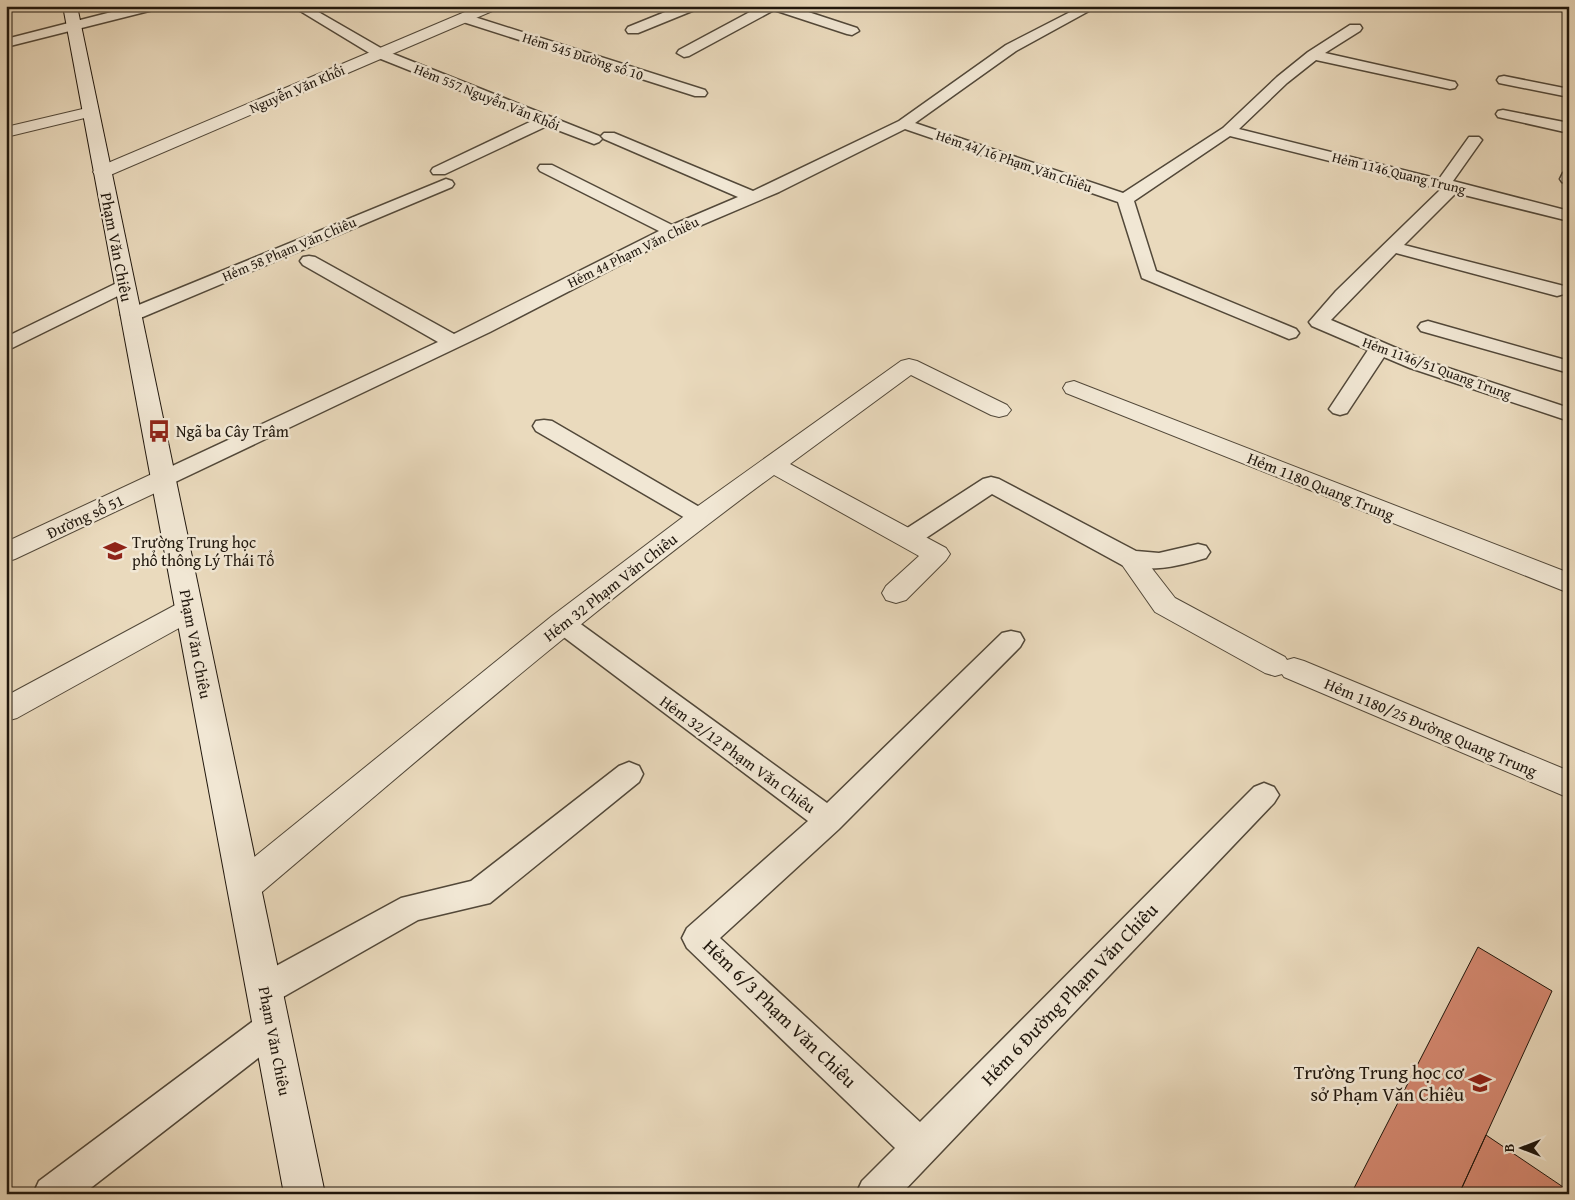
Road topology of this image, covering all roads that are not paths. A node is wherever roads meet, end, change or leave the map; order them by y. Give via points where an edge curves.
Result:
1 (152, 6) edge
2 (298, 6) edge
3 (492, 6) edge
4 (692, 6) edge
5 (771, 6) edge
6 (776, 6) edge
7 (1092, 6) edge
8 (71, 15) edge
9 (465, 18) junction
10 (1355, 28) dead end
11 (633, 30) dead end
12 (852, 31) dead end
13 (6, 43) edge
14 (684, 53) dead end
15 (381, 54) junction
16 (1313, 56) junction
17 (1504, 80) dead end
18 (1450, 86) dead end
19 (1569, 92) edge
20 (700, 93) dead end
21 (91, 112) junction
22 (1503, 114) dead end
23 (545, 121) junction
24 (904, 124) junction
25 (1569, 128) edge
26 (1228, 131) junction
27 (6, 132) edge
28 (1474, 140) dead end
29 (546, 168) dead end
30 (102, 172) junction
31 (1449, 185) junction
32 (751, 196) junction
33 (1125, 199) junction
34 (1569, 216) edge
35 (672, 231) junction
36 (1393, 247) junction
37 (309, 261) dead end
38 (125, 285) junction
39 (1557, 290) dead end
40 (131, 315) junction
41 (1428, 327) dead end
42 (1289, 333) dead end
43 (453, 342) junction
44 (6, 345) edge
45 (1380, 348) junction
46 (1569, 367) edge
47 (1074, 388) dead end
48 (1340, 409) dead end
49 (999, 410) dead end
50 (1569, 414) edge
51 (544, 426) dead end
52 (772, 464) junction
53 (163, 480) junction
54 (700, 517) junction
55 (910, 538) junction
56 (1198, 552) dead end
57 (6, 553) edge
58 (1131, 559) junction
59 (1569, 584) edge
60 (896, 593) dead end
61 (189, 610) junction
62 (562, 623) junction
63 (1010, 640) dead end
64 (6, 710) edge
65 (629, 774) dead end
66 (1569, 785) edge
67 (1264, 795) dead end
68 (829, 820) junction
69 (244, 886) junction
70 (264, 990) junction
71 (272, 1027) junction
72 (920, 1147) junction
73 (52, 1194) edge
74 (305, 1194) edge
75 (875, 1194) edge

1 - 8 lane
2 - 15 lane, Hẻm 557 Nguyễn Văn Khối
3 - 9 street, Nguyễn Văn Khối
4 - 11 lane
5 - 14 lane
6 - 12 lane
7 - 24 lane, Hẻm 44 Phạm Văn Chiêu via 1011,48
8 - 13 lane
8 - 21 street, Phạm Văn Chiêu
9 - 15 street, Nguyễn Văn Khối
9 - 20 lane, Hẻm 545 Đường số 10
10 - 16 lane
15 - 23 lane, Hẻm 557 Nguyễn Văn Khối
15 - 30 street, Nguyễn Văn Khối
16 - 18 lane
16 - 26 lane via 1282,80
17 - 19 lane
21 - 27 street
21 - 30 street, Phạm Văn Chiêu
22 - 25 lane
23 - 32 lane, Hẻm 557 Nguyễn Văn Khối via 601,138
23 - 40 lane, Hẻm 58 Phạm Văn Chiêu via 443,177
24 - 32 lane, Hẻm 44 Phạm Văn Chiêu
24 - 33 lane, Hẻm 44/16 Phạm Văn Chiêu
26 - 31 lane, Hẻm 1146 Quang Trung
26 - 33 lane
28 - 31 lane, Hẻm 1146/51 Quang Trung
29 - 35 lane
30 - 38 street, Phạm Văn Chiêu
31 - 34 lane, Hẻm 1146 Quang Trung
31 - 36 lane, Hẻm 1146/51 Quang Trung
32 - 35 lane, Hẻm 44 Phạm Văn Chiêu
33 - 42 lane via 1148,274
35 - 43 lane, Hẻm 44 Phạm Văn Chiêu
36 - 39 lane
36 - 45 lane, Hẻm 1146/51 Quang Trung via 1319,322
37 - 43 lane
38 - 40 street, Phạm Văn Chiêu
38 - 44 lane
40 - 53 street, Phạm Văn Chiêu
41 - 46 lane
43 - 53 lane, Hẻm 44 Phạm Văn Chiêu
45 - 48 lane
45 - 50 lane, Hẻm 1146/51 Quang Trung via 1417,364
47 - 59 street, Hẻm 1180 Quang Trung
49 - 52 street, Hẻm 32 Phạm Văn Chiêu via 909,366
51 - 54 lane
52 - 54 street, Hẻm 32 Phạm Văn Chiêu
52 - 55 street
53 - 57 street, Đường số 51
53 - 61 street, Phạm Văn Chiêu
54 - 62 street, Hẻm 32 Phạm Văn Chiêu
55 - 58 lane via 990,484
55 - 60 street via 937,554
56 - 58 lane via 1159,560
58 - 66 street, Hẻm 1180/25 Đường Quang Trung via 1165,605 1284,667
61 - 64 street
61 - 69 street, Phạm Văn Chiêu
62 - 68 lane, Hẻm 32/12 Phạm Văn Chiêu
62 - 69 street, Hẻm 32 Phạm Văn Chiêu
63 - 68 lane, Hẻm 32/12 Phạm Văn Chiêu
65 - 70 lane via 479,893 412,908
67 - 72 lane, Hẻm 6 Đường Phạm Văn Chiêu
68 - 72 lane, Hẻm 6/3 Phạm Văn Chiêu via 698,938
69 - 70 street, Phạm Văn Chiêu
70 - 71 street, Phạm Văn Chiêu
71 - 73 lane
71 - 74 street, Phạm Văn Chiêu
72 - 75 lane, Hẻm 6 Đường Phạm Văn Chiêu

